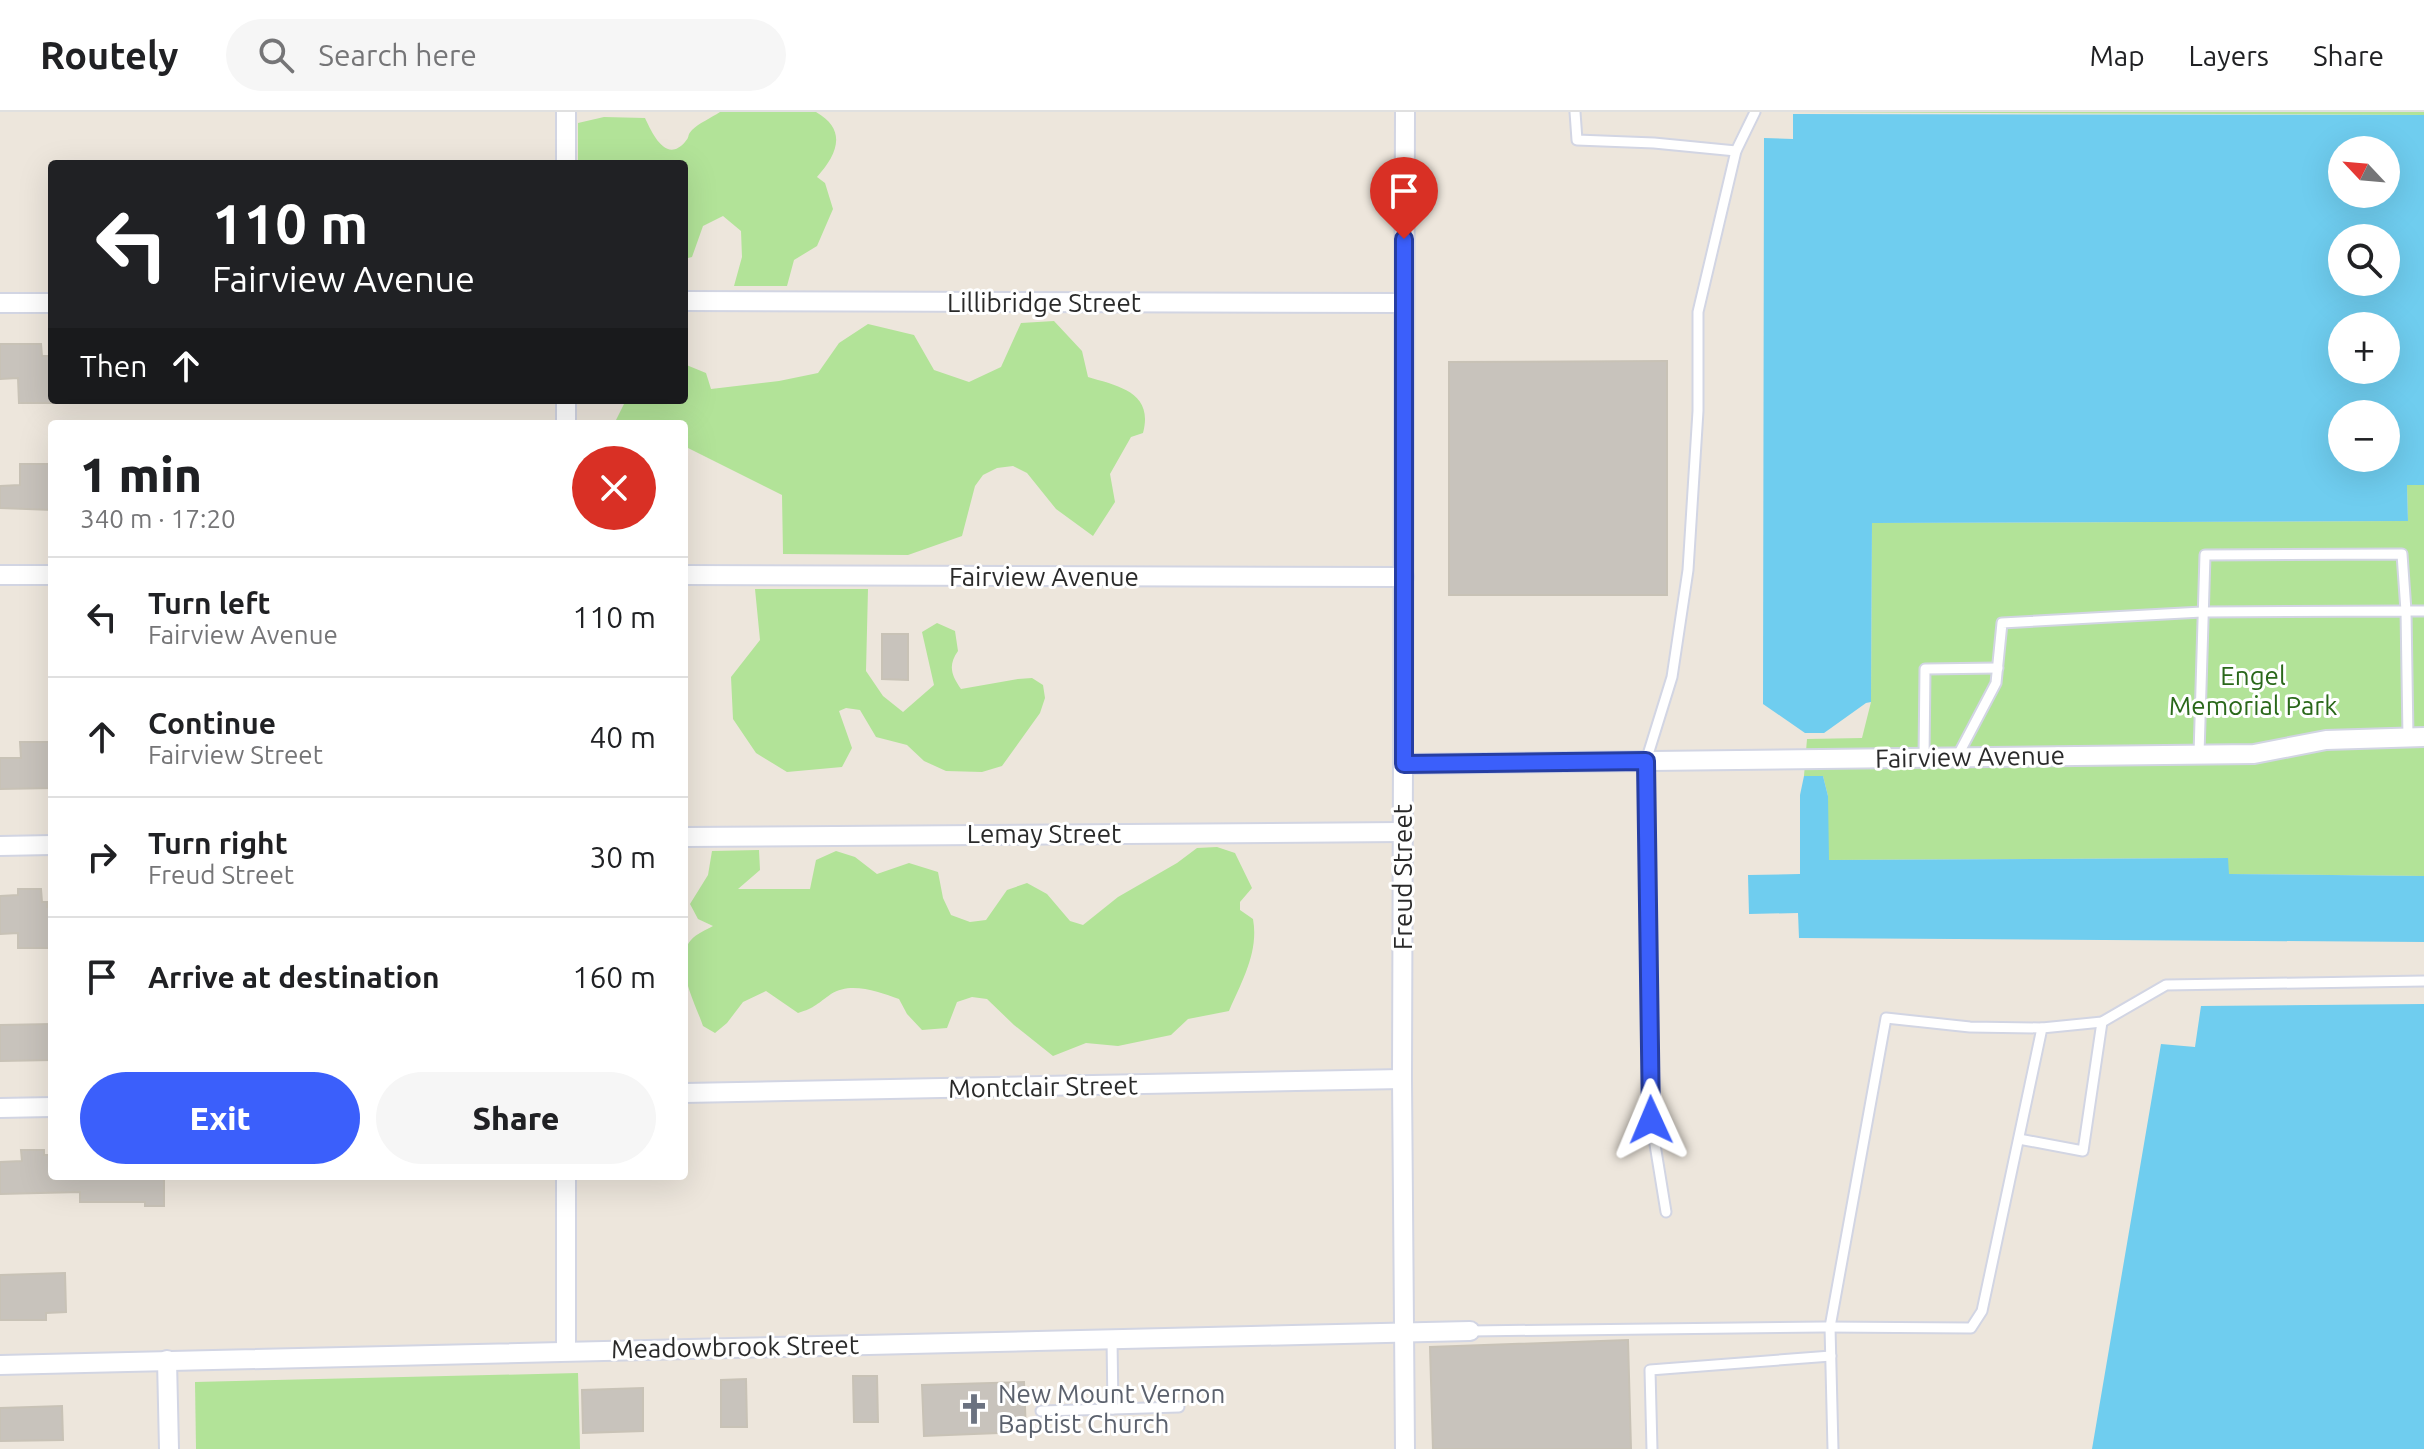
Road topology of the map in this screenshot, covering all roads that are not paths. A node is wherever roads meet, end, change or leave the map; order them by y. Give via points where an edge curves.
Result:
1 (566, 112) edge
2 (1405, 112) edge
3 (1575, 112) edge
4 (1755, 112) edge
5 (1736, 151) junction
6 (566, 160) edge
7 (688, 301) edge
8 (0, 303) edge
9 (48, 303) edge
10 (1404, 303) junction
11 (0, 575) edge
12 (48, 575) edge
13 (688, 575) edge
14 (1404, 577) junction
15 (2406, 611) junction
16 (2424, 611) edge
17 (2202, 612) junction
18 (1998, 668) junction
19 (2416, 737) edge
20 (2199, 754) junction
21 (1957, 757) junction
22 (1924, 758) junction
23 (1646, 761) junction
24 (1404, 764) junction
25 (1403, 832) junction
26 (688, 837) edge
27 (48, 845) edge
28 (0, 846) edge
29 (2424, 981) edge
30 (2102, 1022) junction
31 (2042, 1028) junction
32 (1402, 1079) junction
33 (688, 1093) edge
34 (48, 1107) edge
35 (0, 1108) edge
36 (2019, 1139) junction
37 (566, 1180) edge
38 (1666, 1212) dead end
39 (1830, 1327) junction
40 (1470, 1331) joint
41 (1405, 1333) junction
42 (1112, 1339) junction
43 (566, 1351) junction
44 (1831, 1356) junction
45 (167, 1360) junction
46 (0, 1365) edge
47 (1179, 1407) dead end
48 (1113, 1409) junction
49 (1041, 1411) dead end
50 (169, 1449) edge
51 (1405, 1449) edge
52 (1652, 1449) edge
53 (1833, 1449) edge

1 - 6 street
2 - 10 street, Freud Street
3 - 5 lane via 1577,140
4 - 5 lane
5 - 23 lane via 1698,312 1688,570 1672,677
7 - 10 street, Lillibridge Street
8 - 9 street
10 - 14 street, Freud Street
11 - 12 street
13 - 14 street, Fairview Avenue
14 - 24 street, Freud Street
15 - 16 lane
15 - 17 lane
15 - 17 lane via 2402,554 2387,554 2205,555
15 - 19 lane
17 - 18 lane via 2002,623
17 - 20 lane
18 - 21 lane via 1996,683
18 - 22 lane via 1925,669
19 - 20 street, Fairview Avenue via 2326,740 2254,754
20 - 21 street, Fairview Avenue
21 - 22 street, Fairview Avenue
22 - 23 street, Fairview Avenue
23 - 24 street, Fairview Avenue
23 - 38 lane via 1651,1120
24 - 25 street, Freud Street
25 - 26 street, Lemay Street
25 - 32 street, Freud Street
27 - 28 street
29 - 30 lane via 2166,985
30 - 31 lane
30 - 36 lane via 2083,1151
31 - 36 lane
31 - 39 lane via 1886,1018
32 - 33 street, Montclair Street
32 - 41 street, Freud Street
34 - 35 street
36 - 39 lane via 1982,1311 1971,1328
37 - 43 street
39 - 40 lane
39 - 44 lane
40 - 41 street, Meadowbrook Street
41 - 42 street, Meadowbrook Street
41 - 51 street, Freud Street
42 - 43 street, Meadowbrook Street
42 - 48 lane
43 - 45 street, Meadowbrook Street
44 - 52 lane via 1650,1370
44 - 53 lane
45 - 46 street, Meadowbrook Street
45 - 50 street
47 - 48 lane
48 - 49 lane

